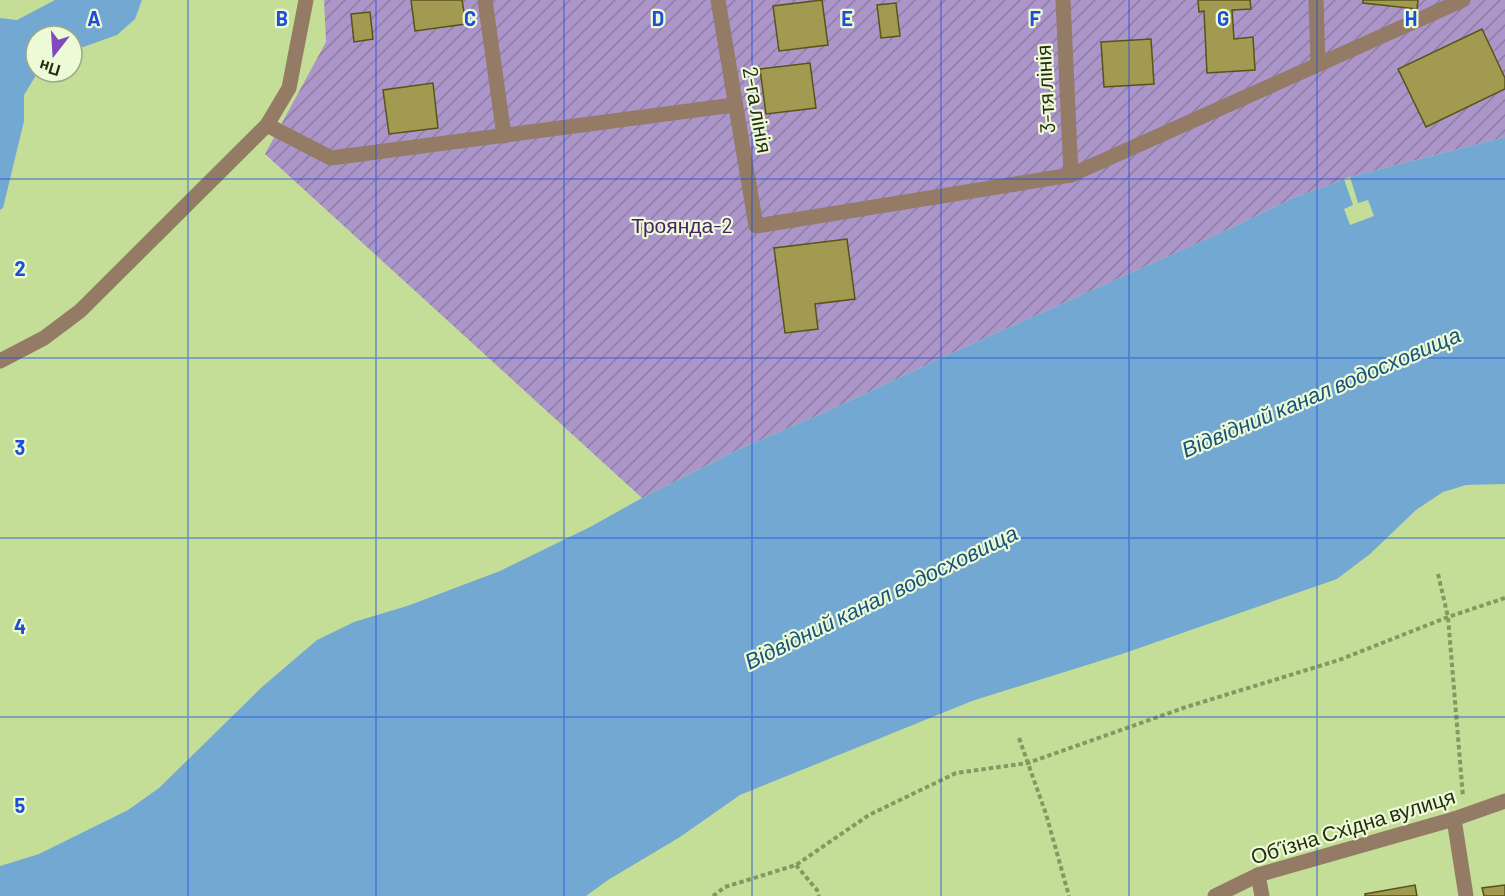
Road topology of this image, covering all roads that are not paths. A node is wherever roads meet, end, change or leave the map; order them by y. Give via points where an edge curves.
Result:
1 (306, 0) edge
2 (485, 0) edge
3 (718, 0) edge
4 (1063, 0) edge
5 (1316, 0) edge
6 (1463, 0) edge
7 (1318, 63) junction
8 (734, 105) junction
9 (267, 125) junction
10 (504, 136) junction
11 (1071, 175) junction
12 (0, 361) edge
13 (1505, 801) edge
14 (1459, 817) junction
15 (1258, 875) junction
16 (1215, 896) edge
17 (1262, 896) edge
18 (1466, 896) edge

1 - 9 street via 289,88
2 - 10 street
3 - 8 street, 2-га лінія
4 - 11 street, 3-тя лінія
5 - 7 street
6 - 7 street
7 - 11 street
8 - 10 street
8 - 11 street, 2-га лінія via 756,226
9 - 10 street via 331,158
9 - 12 street via 80,311 44,338
13 - 14 street, Обʼїзна Східна вулиця
14 - 15 street, Обʼїзна Східна вулиця
14 - 18 street
15 - 16 street, Обʼїзна Східна вулиця
15 - 17 street

